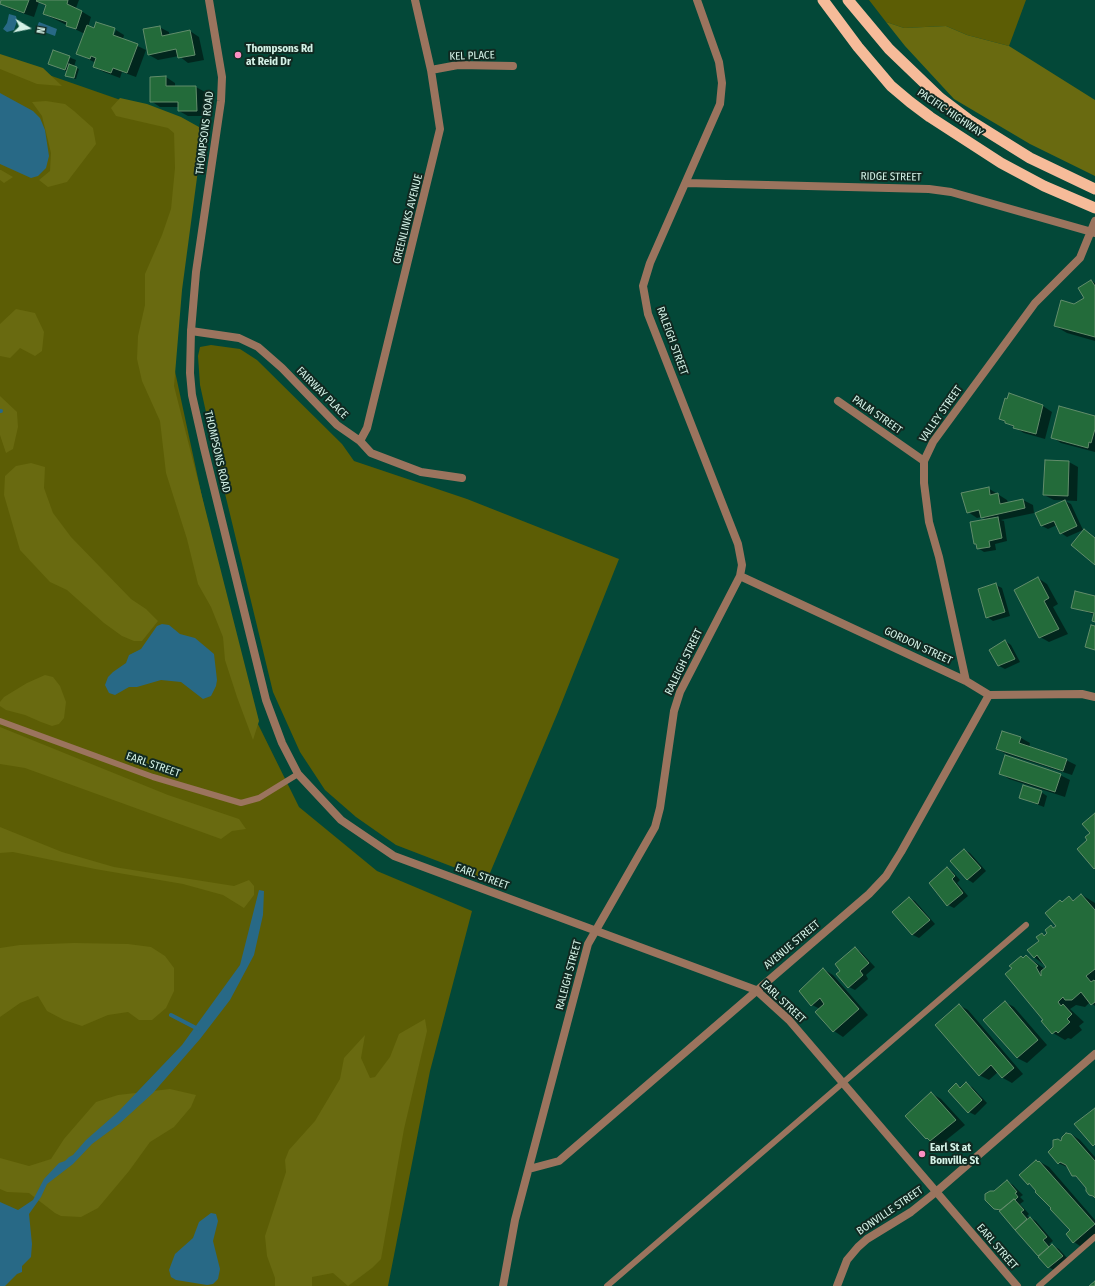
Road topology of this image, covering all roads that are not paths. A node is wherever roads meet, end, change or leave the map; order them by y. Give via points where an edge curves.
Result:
1 (209, 0) edge
2 (415, 0) edge
3 (697, 0) edge
4 (823, 0) edge
5 (848, 0) edge
6 (513, 66) dead end
7 (431, 70) junction
8 (686, 183) junction
9 (1095, 190) edge
10 (1095, 208) edge
11 (1095, 221) edge
12 (1093, 233) edge
13 (191, 330) junction
14 (838, 401) dead end
15 (360, 441) junction
16 (924, 461) junction
17 (462, 478) dead end
18 (740, 576) junction
19 (966, 680) junction
20 (989, 695) junction
21 (1095, 697) edge
22 (0, 721) edge
23 (298, 774) junction
24 (394, 856) joint
25 (1026, 924) dead end
26 (595, 929) junction
27 (756, 990) junction
28 (1095, 1054) edge
29 (844, 1084) junction
30 (529, 1169) junction
31 (936, 1192) junction
32 (1095, 1237) edge
33 (503, 1286) edge
34 (607, 1286) edge
35 (836, 1286) edge
36 (1016, 1286) edge
37 (1039, 1286) edge

1 - 13 street, THOMPSONS ROAD via 222,77 221,101 196,272
2 - 7 street, GREENLINKS AVENUE
3 - 8 street, RALEIGH STREET via 719,62 722,82 720,104
4 - 10 highway, PACIFIC HIGHWAY via 891,86 910,102 1001,163 1044,186
5 - 9 highway, PACIFIC HIGHWAY via 889,49 946,102 1030,158
6 - 7 street, KEL PLACE via 458,65
7 - 15 street, GREENLINKS AVENUE via 440,129 367,428
8 - 12 street, RIDGE STREET via 929,189 951,192
8 - 18 street, RALEIGH STREET via 650,263 643,286 648,314 738,544 742,565
11 - 12 street, VALLEY STREET
12 - 16 street, VALLEY STREET via 1080,258 1035,303 933,442
13 - 15 street, FAIRWAY PLACE via 239,338 258,347 337,425
13 - 23 street, THOMPSONS ROAD via 191,388 204,448 266,700 282,743
14 - 16 street, PALM STREET
15 - 17 street, FAIRWAY PLACE via 372,453 414,469
16 - 19 street, VALLEY STREET via 929,522
18 - 19 street, GORDON STREET
18 - 26 street, RALEIGH STREET via 680,692 674,711 655,827
19 - 20 street, GORDON STREET
20 - 21 street via 1082,694
20 - 27 street, AVENUE STREET via 886,876 870,894
22 - 23 lane, EARL STREET via 152,777 241,803 259,798
23 - 24 street, THOMPSONS ROAD via 341,820
24 - 26 street, EARL STREET
25 - 29 lane
26 - 27 street, EARL STREET
26 - 30 street, RALEIGH STREET via 588,944
27 - 29 street, EARL STREET via 789,1020
27 - 30 street, AVENUE STREET via 559,1162
28 - 31 street, BONVILLE STREET
29 - 31 street, EARL STREET
29 - 34 lane
30 - 33 street, RALEIGH STREET via 515,1220
31 - 35 street, BONVILLE STREET via 858,1247 847,1260
31 - 36 street, EARL STREET
32 - 37 lane

